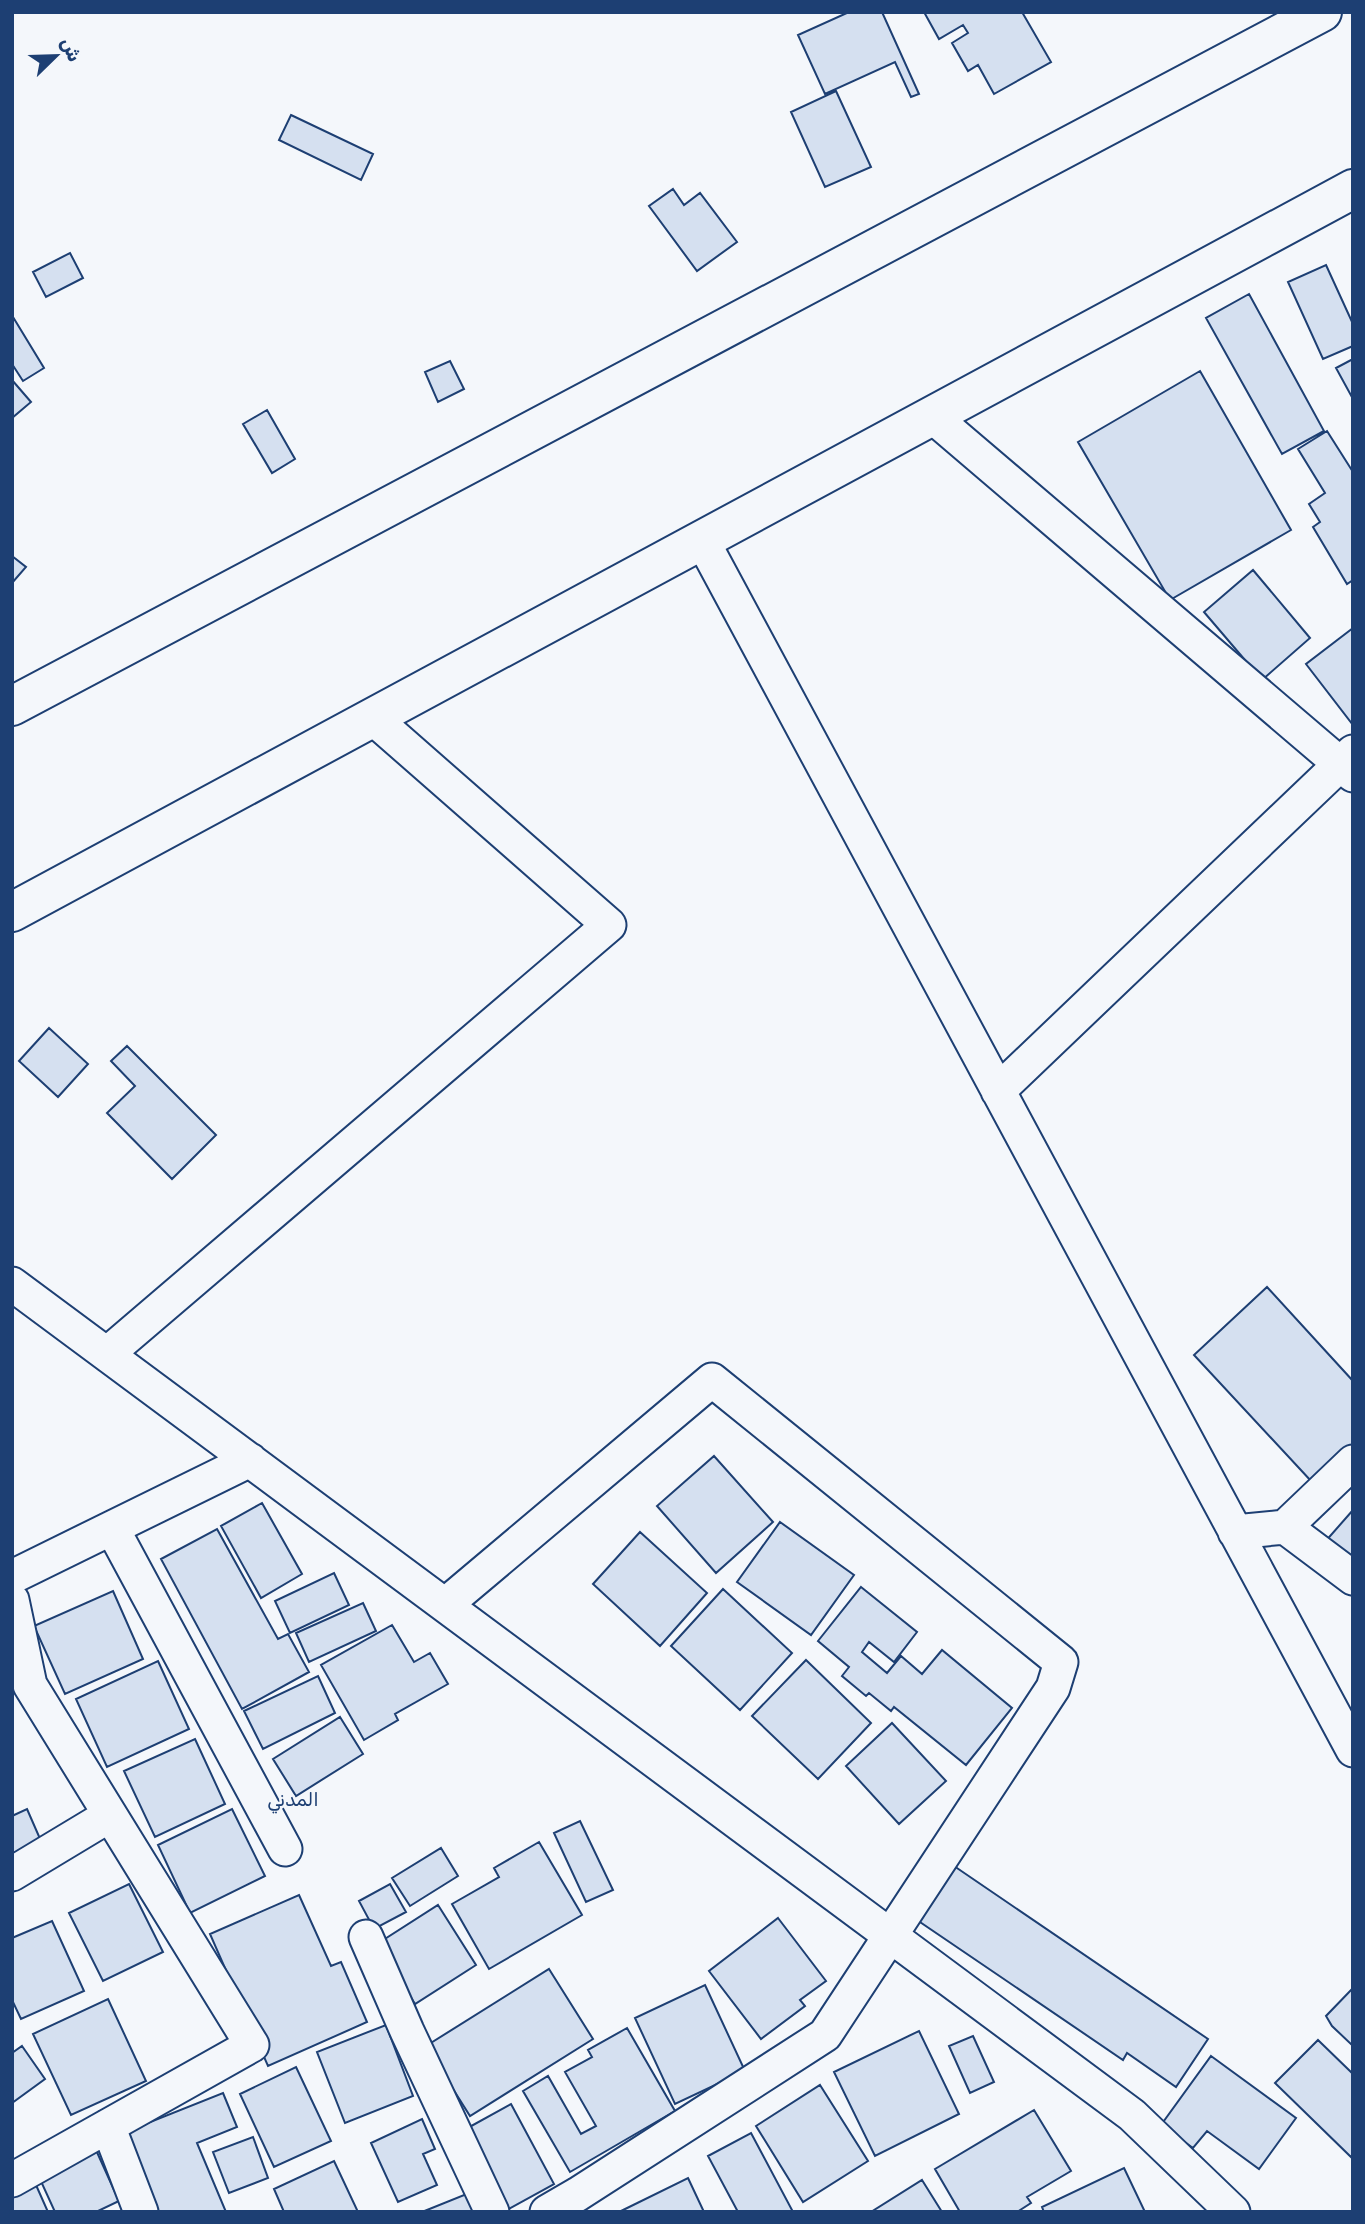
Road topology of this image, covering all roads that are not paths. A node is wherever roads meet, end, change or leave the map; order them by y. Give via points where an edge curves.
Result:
1 (1322, 12) edge
2 (1353, 189) edge
3 (932, 416) junction
4 (702, 540) junction
5 (12, 706) edge
6 (373, 718) junction
7 (1348, 764) edge
8 (12, 912) edge
9 (998, 1091) junction
10 (12, 1284) edge
11 (107, 1354) junction
12 (250, 1460) junction
13 (1353, 1462) edge
14 (1285, 1527) junction
15 (112, 1528) junction
16 (1235, 1532) junction
17 (12, 1577) edge
18 (1353, 1578) edge
19 (12, 1600) edge
20 (445, 1605) junction
21 (1353, 1749) edge
22 (110, 1815) junction
23 (285, 1849) dead end
24 (12, 1874) edge
25 (891, 1936) junction
26 (366, 1937) dead end
27 (108, 2126) junction
28 (12, 2180) edge
29 (141, 2212) edge
30 (492, 2212) edge
31 (547, 2212) edge
32 (1233, 2212) edge

1 - 5 main road
2 - 3 main road
3 - 4 main road
3 - 7 street
4 - 6 main road
4 - 9 street
6 - 8 main road
6 - 11 street via 609,925
7 - 9 street
9 - 16 street
10 - 11 street
11 - 12 street
12 - 15 street
12 - 20 street
13 - 14 street
14 - 16 street
14 - 18 street
15 - 17 street
15 - 23 street
16 - 21 street
19 - 22 street via 30,1685
20 - 25 street
20 - 25 street via 712,1380 1061,1662 1053,1688
22 - 24 street
22 - 27 street via 251,2045
25 - 31 street via 825,2035
25 - 32 street via 1132,2115
26 - 30 street
27 - 28 street
27 - 29 street

